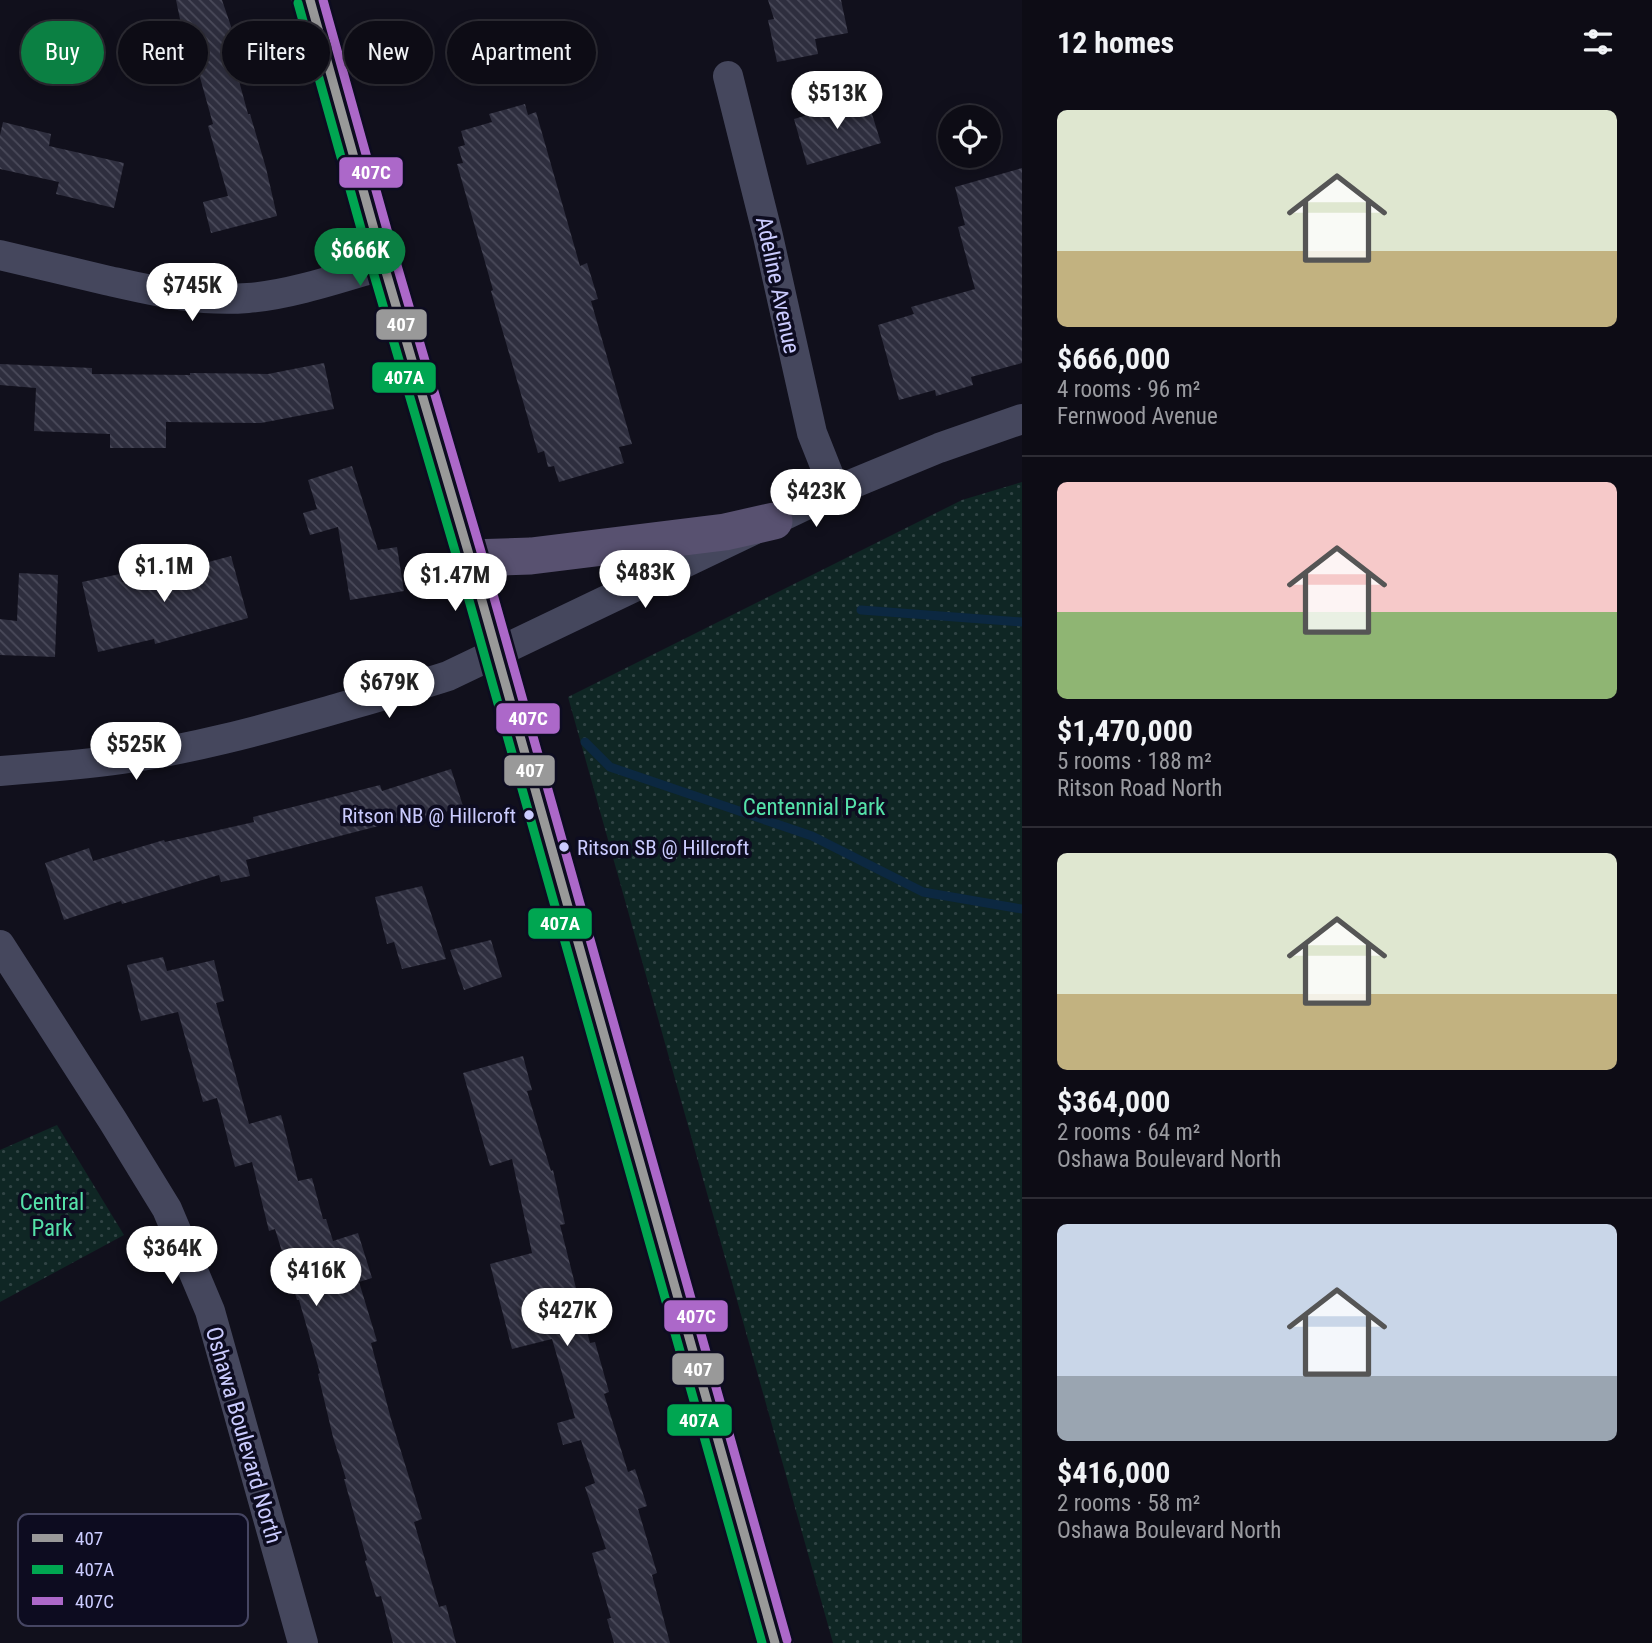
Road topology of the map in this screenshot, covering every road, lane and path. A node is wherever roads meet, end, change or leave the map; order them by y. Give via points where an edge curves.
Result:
1 (310, 0) edge
2 (728, 76) dead end
3 (0, 255) edge
4 (384, 265) junction
5 (1022, 419) edge
6 (835, 491) junction
7 (774, 521) junction
8 (470, 558) junction
9 (496, 653) junction
10 (0, 771) edge
11 (0, 945) edge
12 (303, 1643) edge
13 (775, 1643) edge

1 - 4 main road
2 - 6 street, Adeline Avenue via 812,433
3 - 4 street via 178,296 214,299 287,291
4 - 8 main road
5 - 6 street
6 - 7 street
7 - 8 main road via 725,532 531,556
7 - 9 street
8 - 9 main road
9 - 10 street via 418,686 211,742 123,759
9 - 13 main road
11 - 12 street, Oshawa Boulevard North via 167,1209 210,1311

